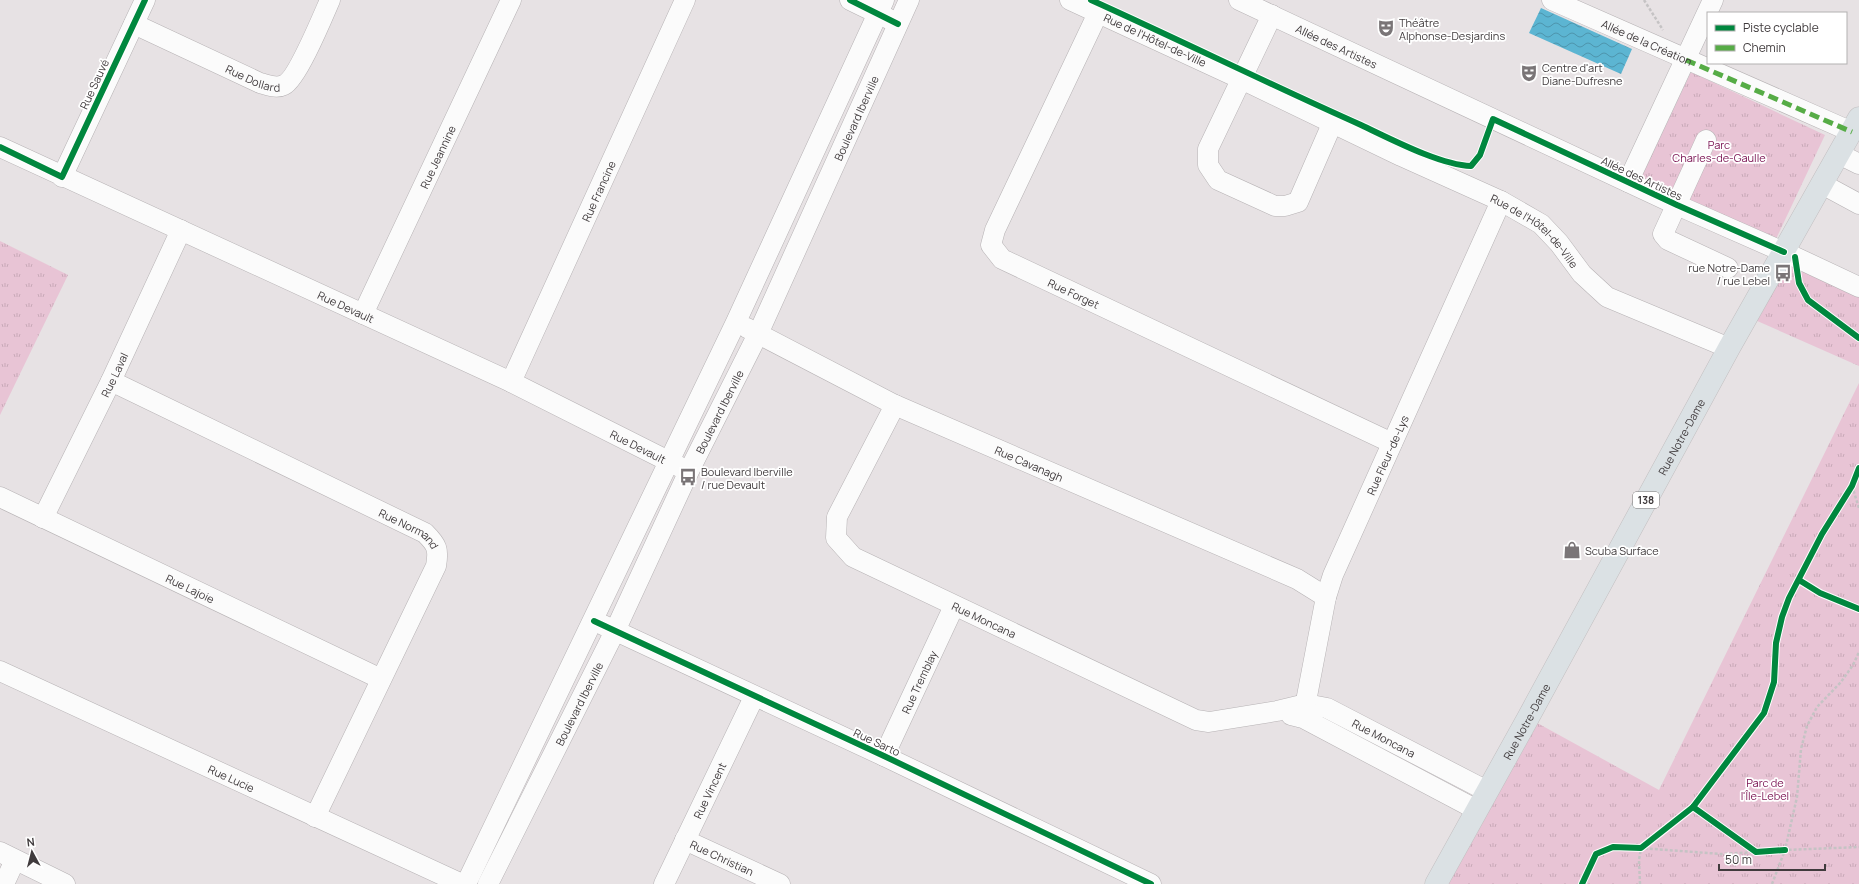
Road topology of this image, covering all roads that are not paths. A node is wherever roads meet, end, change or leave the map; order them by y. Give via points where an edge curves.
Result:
1 (145, 0) edge
2 (330, 0) edge
3 (511, 0) edge
4 (686, 0) edge
5 (850, 0) edge
6 (909, 0) edge
7 (1070, 0) edge
8 (1239, 0) edge
9 (1552, 0) edge
10 (1713, 0) edge
11 (881, 7) edge
12 (1708, 12) edge
13 (1098, 13) junction
14 (1707, 13) edge
15 (1272, 15) junction
16 (134, 24) junction
17 (898, 24) junction
18 (1686, 60) junction
19 (1241, 79) junction
20 (1332, 124) junction
21 (1855, 125) edge
22 (1706, 140) dead end
23 (0, 147) edge
24 (1840, 154) junction
25 (1859, 164) edge
26 (62, 177) junction
27 (1628, 182) junction
28 (1822, 184) junction
29 (1502, 201) junction
30 (1859, 204) edge
31 (1677, 205) junction
32 (181, 230) junction
33 (1789, 255) junction
34 (1728, 268) dead end
35 (1859, 287) edge
36 (363, 314) junction
37 (736, 322) junction
38 (758, 334) junction
39 (1729, 348) junction
40 (111, 381) junction
41 (510, 382) junction
42 (895, 406) junction
43 (1392, 443) junction
44 (669, 463) junction
45 (689, 471) junction
46 (0, 497) edge
47 (43, 518) junction
48 (1326, 597) junction
49 (954, 606) junction
50 (594, 621) junction
51 (615, 631) junction
52 (2, 679) edge
53 (381, 679) junction
54 (754, 696) junction
55 (1304, 711) junction
56 (884, 756) junction
57 (1482, 801) junction
58 (315, 817) junction
59 (685, 840) junction
60 (8, 856) edge
61 (4, 884) edge
62 (65, 884) edge
63 (462, 884) edge
64 (466, 884) edge
65 (488, 884) edge
66 (664, 884) edge
67 (780, 884) edge
68 (1151, 884) edge
69 (1436, 884) edge

1 - 16 street, Rue Sauvé
2 - 16 street, Rue Dollard via 295,75 285,85 274,87 260,83
3 - 36 street, Rue Jeannine
4 - 41 street, Rue Francine
5 - 11 street
6 - 17 street, Boulevard Iberville
7 - 13 street, Rue de l'Hôtel-de-Ville
8 - 15 street, Allée des Artistes
9 - 18 street, Allée de la Création
10 - 12 street
11 - 17 street
11 - 37 street, Boulevard Iberville
13 - 19 street, Rue de l'Hôtel-de-Ville
13 - 43 street, Rue Forget via 995,230 991,245 1002,259
14 - 18 street
15 - 19 street
15 - 27 street, Allée des Artistes
16 - 26 street, Rue Sauvé
17 - 38 street, Boulevard Iberville
18 - 21 street, Allée de la Création
18 - 27 street
19 - 20 street, Rue de l'Hôtel-de-Ville
19 - 20 street via 1208,149 1208,165 1218,180 1275,206 1298,202
20 - 29 street, Rue de l'Hôtel-de-Ville
21 - 24 main road, Rue Notre-Dame / 138
22 - 31 street
23 - 26 street, Rue Devault
24 - 25 street
24 - 28 main road, Rue Notre-Dame / 138
26 - 32 street, Rue Devault
27 - 31 street, Allée des Artistes
28 - 30 street
28 - 33 main road, Rue Notre-Dame / 138
29 - 39 street, Rue de l'Hôtel-de-Ville via 1541,224 1582,274 1607,297
29 - 43 street, Rue Fleur-de-Lys
31 - 33 street, Allée des Artistes
31 - 34 street via 1664,231 1664,237
32 - 36 street, Rue Devault
32 - 40 street, Rue Laval
33 - 35 street, Allée des Artistes
33 - 39 main road, Rue Notre-Dame / 138
36 - 41 street, Rue Devault
37 - 38 street, Rue Cavanagh
37 - 44 street, Boulevard Iberville
38 - 42 street, Rue Cavanagh
38 - 45 street, Boulevard Iberville
39 - 57 main road, Rue Notre-Dame / 138
40 - 47 street, Rue Laval
40 - 53 street, Rue Normand via 425,533 435,542 438,553 436,566
41 - 44 street, Rue Devault
42 - 48 street, Rue Cavanagh via 1297,580
42 - 49 street, Rue Moncana via 837,517 836,538 853,557
43 - 48 street, Rue Fleur-de-Lys via 1333,575
44 - 45 street, Rue Devault
44 - 50 street, Boulevard Iberville
45 - 51 street, Boulevard Iberville
46 - 47 street, Rue Lajoie
47 - 53 street, Rue Lajoie
48 - 55 street, Rue Fleur-de-Lys
49 - 55 street, Rue Moncana via 1196,720 1209,722 1277,711
49 - 56 street, Rue Tremblay
50 - 51 street, Rue Sarto
50 - 64 street, Boulevard Iberville
51 - 54 street, Rue Sarto
51 - 65 street, Boulevard Iberville
52 - 58 street, Rue Lucie
53 - 58 street, Rue Normand
54 - 56 street, Rue Sarto
54 - 59 street, Rue Vincent
55 - 57 street, Rue Moncana via 1327,708
56 - 68 street, Rue Sarto
57 - 69 main road, Rue Notre-Dame / 138
58 - 63 street, Rue Lucie
59 - 66 street, Rue Vincent
59 - 67 street, Rue Christian
60 - 61 street
60 - 62 street

